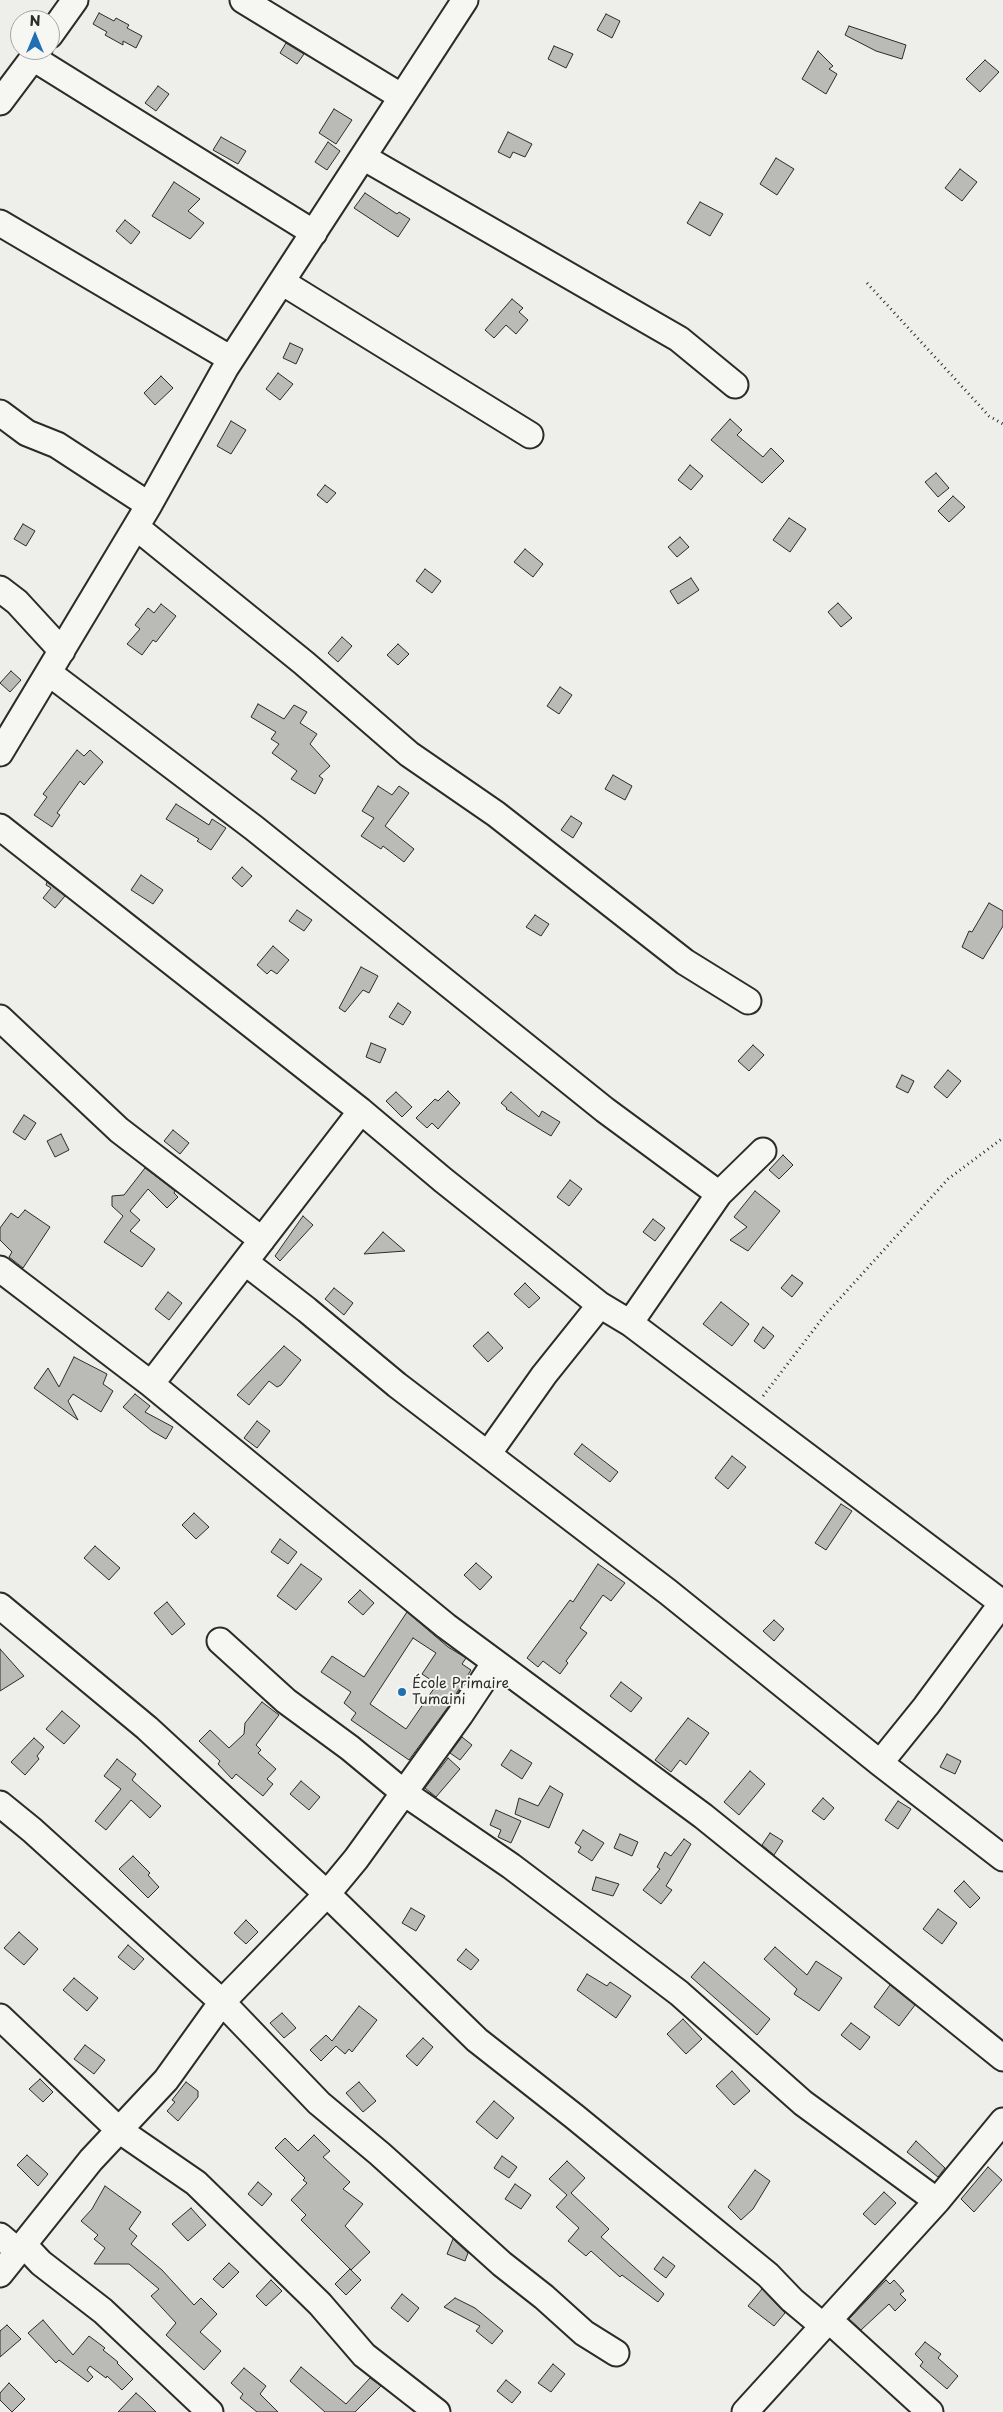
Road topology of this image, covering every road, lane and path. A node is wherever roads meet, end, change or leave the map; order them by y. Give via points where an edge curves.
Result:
1 (75, 0) edge
2 (243, 0) edge
3 (466, 0) edge
4 (60, 21) edge
5 (32, 60) edge
6 (45, 60) edge
7 (402, 97) junction
8 (0, 102) edge
9 (364, 157) junction
10 (0, 223) edge
11 (314, 233) junction
12 (282, 282) junction
13 (867, 283) dead end
14 (232, 359) junction
15 (735, 385) dead end
16 (0, 413) edge
17 (1003, 424) edge
18 (530, 434) dead end
19 (149, 505) junction
20 (136, 527) junction
21 (0, 589) edge
22 (62, 651) junction
23 (49, 673) junction
24 (0, 753) edge
25 (0, 827) edge
26 (748, 1001) dead end
27 (0, 1018) edge
28 (361, 1111) junction
29 (1003, 1138) edge
30 (763, 1151) dead end
31 (719, 1194) junction
32 (262, 1240) junction
33 (245, 1262) junction
34 (0, 1269) edge
35 (600, 1306) junction
36 (630, 1323) junction
37 (151, 1384) junction
38 (749, 1412) junction
39 (488, 1454) junction
40 (1003, 1603) edge
41 (0, 1606) edge
42 (220, 1641) dead end
43 (494, 1664) junction
44 (880, 1763) junction
45 (403, 1792) junction
46 (0, 1804) edge
47 (1003, 1858) edge
48 (327, 1894) junction
49 (222, 2002) junction
50 (0, 2017) edge
51 (1003, 2058) edge
52 (1003, 2122) edge
53 (119, 2130) junction
54 (937, 2201) junction
55 (0, 2236) edge
56 (22, 2248) junction
57 (0, 2274) edge
58 (826, 2323) junction
59 (616, 2353) dead end
60 (210, 2412) edge
61 (437, 2412) edge
62 (745, 2412) edge
63 (930, 2412) edge

1 - 4 street
2 - 7 street
3 - 7 street
5 - 8 street
6 - 11 street
7 - 9 street
9 - 11 street
9 - 15 street via 679,339
10 - 14 street
11 - 12 street
12 - 14 street
12 - 18 street
13 - 17 path via 989,416
14 - 19 street
16 - 19 street via 27,433 57,445
19 - 20 street
20 - 22 street
20 - 26 street via 409,754 496,814 685,962
21 - 22 street via 17,602
22 - 23 street
23 - 24 street
23 - 31 street via 254,828 605,1110
25 - 28 street
27 - 32 street via 119,1130
28 - 32 street
28 - 35 street
29 - 38 path via 948,1179 825,1315
30 - 31 street
31 - 36 street
32 - 33 street
33 - 37 street
33 - 39 street
34 - 37 street
35 - 36 street
35 - 39 street via 544,1375
36 - 38 street
37 - 43 street
38 - 40 street
39 - 44 street via 668,1592
40 - 44 street
41 - 48 street via 147,1728
42 - 45 street via 286,1701
43 - 45 street
43 - 51 street via 703,1816
44 - 47 street
45 - 48 street
45 - 54 street via 511,1866 679,1993 803,2103
46 - 49 street
48 - 49 street
48 - 58 street via 477,2040 768,2275 792,2300
49 - 53 street via 166,2080
49 - 59 street via 319,2103 502,2264 584,2333
50 - 53 street
52 - 54 street
53 - 56 street
53 - 61 street via 196,2183 320,2304 364,2355
54 - 58 street
55 - 56 street
56 - 57 street
56 - 60 street via 103,2311
58 - 62 street
58 - 63 street

